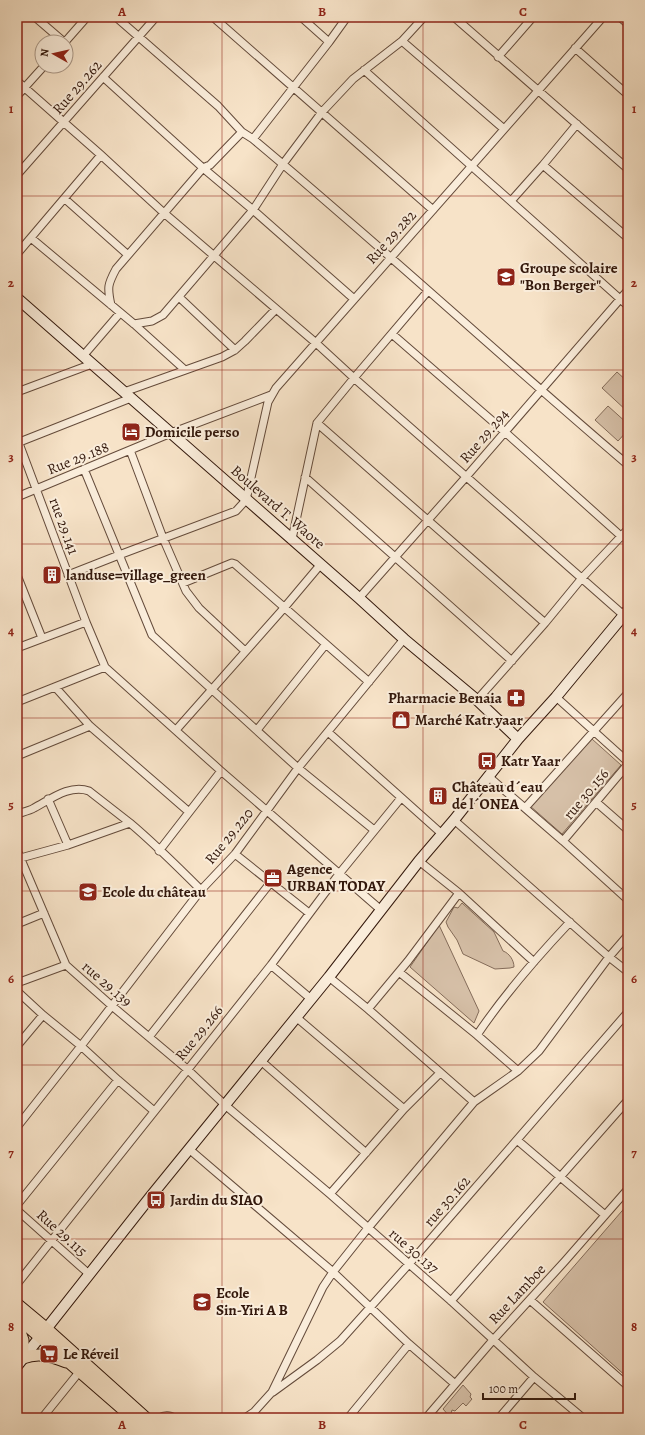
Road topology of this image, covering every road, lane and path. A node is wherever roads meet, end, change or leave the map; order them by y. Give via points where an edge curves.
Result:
1 (35, 17) edge
2 (88, 17) edge
3 (116, 17) edge
4 (156, 17) edge
5 (213, 17) edge
6 (300, 17) edge
7 (347, 17) edge
8 (424, 17) edge
9 (454, 17) edge
10 (533, 17) edge
11 (603, 17) edge
12 (620, 17) edge
13 (628, 24) edge
14 (55, 34) edge
15 (72, 34) edge
16 (138, 37) junction
17 (402, 41) junction
18 (329, 42) junction
19 (575, 48) junction
20 (498, 57) junction
21 (364, 70) junction
22 (37, 74) edge
23 (103, 77) junction
24 (17, 81) edge
25 (293, 87) junction
26 (24, 88) junction
27 (538, 91) junction
28 (628, 95) edge
29 (17, 96) edge
30 (322, 112) junction
31 (64, 122) junction
32 (577, 124) junction
33 (504, 129) junction
34 (242, 132) junction
35 (253, 139) junction
36 (101, 155) junction
37 (283, 164) junction
38 (543, 165) junction
39 (471, 166) junction
40 (203, 168) junction
41 (628, 169) edge
42 (17, 175) edge
43 (65, 199) junction
44 (511, 201) junction
45 (253, 210) junction
46 (433, 210) junction
47 (164, 213) junction
48 (31, 238) junction
49 (628, 238) edge
50 (17, 254) edge
51 (127, 254) junction
52 (214, 256) junction
53 (391, 257) junction
54 (628, 290) edge
55 (428, 291) junction
56 (179, 297) junction
57 (17, 298) edge
58 (354, 299) junction
59 (620, 299) junction
60 (111, 305) junction
61 (628, 306) edge
62 (276, 309) junction
63 (120, 313) junction
64 (134, 324) junction
65 (392, 334) junction
66 (316, 343) junction
67 (235, 350) junction
68 (83, 356) junction
69 (92, 364) junction
70 (185, 370) junction
71 (354, 378) junction
72 (541, 391) junction
73 (17, 392) edge
74 (127, 395) junction
75 (271, 395) junction
76 (317, 423) junction
77 (505, 432) junction
78 (171, 433) junction
79 (18, 441) edge
80 (130, 450) junction
81 (628, 465) edge
82 (84, 469) junction
83 (305, 477) junction
84 (466, 477) junction
85 (37, 488) junction
86 (17, 497) edge
87 (246, 500) junction
88 (428, 519) junction
89 (628, 529) edge
90 (622, 537) junction
91 (163, 538) junction
92 (292, 539) junction
93 (118, 555) junction
94 (395, 556) junction
95 (320, 564) junction
96 (17, 575) edge
97 (68, 575) junction
98 (582, 578) junction
99 (183, 583) junction
100 (359, 598) junction
101 (284, 608) junction
102 (627, 614) edge
103 (86, 622) junction
104 (545, 623) junction
105 (42, 638) junction
106 (404, 639) junction
107 (326, 644) junction
108 (17, 648) edge
109 (245, 651) junction
110 (512, 661) junction
111 (105, 667) junction
112 (368, 682) junction
113 (56, 688) junction
114 (211, 690) junction
115 (628, 693) edge
116 (556, 697) junction
117 (478, 700) junction
118 (17, 702) edge
119 (90, 726) junction
120 (176, 730) junction
121 (257, 730) junction
122 (328, 732) junction
123 (594, 732) junction
124 (518, 739) junction
125 (17, 756) edge
126 (628, 763) edge
127 (298, 768) junction
128 (221, 771) junction
129 (489, 777) junction
130 (401, 798) junction
131 (48, 799) junction
132 (596, 802) junction
133 (524, 808) junction
134 (267, 810) junction
135 (189, 812) junction
136 (17, 814) edge
137 (454, 820) junction
138 (130, 823) junction
139 (374, 830) junction
140 (628, 830) edge
141 (442, 834) junction
142 (563, 841) junction
143 (68, 845) junction
144 (17, 850) edge
145 (159, 851) junction
146 (235, 854) junction
147 (19, 859) edge
148 (419, 861) junction
149 (339, 874) junction
150 (270, 882) junction
151 (201, 890) junction
152 (459, 893) junction
153 (628, 900) edge
154 (381, 910) junction
155 (44, 913) junction
156 (309, 913) junction
157 (570, 922) junction
158 (17, 924) edge
159 (628, 935) edge
160 (609, 957) junction
161 (534, 962) junction
162 (66, 965) junction
163 (271, 965) junction
164 (399, 972) junction
165 (628, 972) edge
166 (329, 977) junction
167 (17, 984) edge
168 (17, 991) edge
169 (311, 999) junction
170 (112, 1006) junction
171 (368, 1009) junction
172 (628, 1012) edge
173 (43, 1014) junction
174 (296, 1018) junction
175 (477, 1035) junction
176 (149, 1037) junction
177 (17, 1046) edge
178 (81, 1046) junction
179 (261, 1061) junction
180 (187, 1069) junction
181 (518, 1071) junction
182 (440, 1073) junction
183 (118, 1080) junction
184 (628, 1100) edge
185 (474, 1102) junction
186 (225, 1105) junction
187 (404, 1109) junction
188 (154, 1111) junction
189 (17, 1127) edge
190 (517, 1140) junction
191 (189, 1149) junction
192 (366, 1153) junction
193 (560, 1177) junction
194 (628, 1189) edge
195 (330, 1194) junction
196 (17, 1205) edge
197 (17, 1210) edge
198 (605, 1215) junction
199 (368, 1228) junction
200 (51, 1242) junction
201 (409, 1264) junction
202 (333, 1272) junction
203 (89, 1274) junction
204 (17, 1284) edge
205 (530, 1300) junction
206 (451, 1301) junction
207 (17, 1304) edge
208 (370, 1306) junction
209 (17, 1317) edge
210 (17, 1324) edge
211 (44, 1333) junction
212 (493, 1340) junction
213 (409, 1344) junction
214 (20, 1362) edge
215 (76, 1367) junction
216 (534, 1377) junction
217 (455, 1384) junction
218 (628, 1386) edge
219 (272, 1392) junction
220 (628, 1414) edge
221 (42, 1418) edge
222 (133, 1418) edge
223 (146, 1418) edge
224 (159, 1418) edge
225 (174, 1418) edge
226 (245, 1418) edge
227 (348, 1418) edge
228 (426, 1418) edge
229 (499, 1418) edge
230 (583, 1418) edge
231 (624, 1418) edge

1 - 14 street
2 - 15 street
3 - 16 street
4 - 16 street, Rue 29.262
5 - 25 street
6 - 18 street
7 - 18 street
8 - 17 street
9 - 20 street
10 - 20 street
11 - 19 street, Rue 29.282
12 - 13 street
16 - 23 street, Rue 29.262
16 - 34 street via 218,106
17 - 21 street
17 - 33 street
18 - 25 street
19 - 27 street, Rue 29.282
19 - 28 street
20 - 27 street
21 - 30 street
21 - 39 street
22 - 26 street
23 - 31 street, Rue 29.262
23 - 40 street
24 - 26 street
25 - 30 street
25 - 35 street
26 - 29 street
26 - 31 street
27 - 32 street
27 - 33 street, Rue 29.282
30 - 37 street
30 - 46 street
31 - 36 street
31 - 42 street, Rue 29.262
32 - 38 street
32 - 41 street
33 - 39 street, Rue 29.282
34 - 35 street
34 - 40 street via 210,166
35 - 37 street
36 - 43 street
36 - 47 street
37 - 45 street
37 - 53 street
38 - 44 street
38 - 49 street
39 - 44 street
39 - 46 street, Rue 29.282
40 - 45 street
40 - 47 street
43 - 48 street
43 - 51 street
44 - 59 street
45 - 52 street
45 - 58 street
46 - 53 street, Rue 29.282
47 - 51 street
47 - 52 street
48 - 50 street
48 - 60 street
51 - 60 street via 110,281 108,291
52 - 56 street
52 - 62 street
53 - 55 street
53 - 58 street, Rue 29.282
54 - 59 street, Rue 29.294
55 - 65 street
55 - 72 street
56 - 64 street via 164,315 152,321
56 - 67 street
57 - 68 street, Boulevard T. Waore
58 - 66 street, Rue 29.282
59 - 61 street
59 - 72 street, Rue 29.294
60 - 63 street
62 - 66 street
62 - 67 street
63 - 64 street
63 - 68 street
64 - 70 street
65 - 71 street
65 - 77 street
66 - 71 street
66 - 75 street, Rue 29.282
67 - 70 street
68 - 69 street, Boulevard T. Waore
69 - 73 street
69 - 74 street, Boulevard T. Waore
70 - 74 street
71 - 76 street
71 - 84 street
72 - 77 street, Rue 29.294
72 - 81 street
74 - 78 street, Boulevard T. Waore
74 - 79 street
75 - 78 street, Rue 29.188
75 - 87 street, Rue 29.282
76 - 83 street
76 - 88 street
77 - 84 street, Rue 29.294
77 - 90 street
78 - 80 street, Rue 29.188
78 - 87 street, Boulevard T. Waore
79 - 85 street, rue 29.141
80 - 82 street, Rue 29.188
80 - 91 street
82 - 85 street, Rue 29.188
82 - 93 street
83 - 92 street
83 - 94 street
84 - 88 street, Rue 29.294
84 - 98 street
85 - 86 street, Rue 29.188
85 - 97 street, rue 29.141
87 - 91 street via 236,511
87 - 92 street, Boulevard T. Waore
88 - 94 street, Rue 29.294
88 - 104 street
89 - 90 street
90 - 98 street
91 - 93 street
91 - 99 street
92 - 95 street, Boulevard T. Waore
93 - 97 street
93 - 114 street via 152,635
94 - 100 street, Rue 29.294
94 - 110 street
95 - 100 street, Boulevard T. Waore
95 - 101 street
96 - 105 street
97 - 103 street, rue 29.141
98 - 102 street
98 - 104 street
99 - 101 street via 234,564
99 - 109 street via 198,608
100 - 106 street, Boulevard T. Waore
101 - 107 street
101 - 109 street
102 - 116 street
103 - 105 street
103 - 111 street, rue 29.141
104 - 110 street
105 - 108 street
106 - 112 street, Rue 29.220
106 - 117 street, Boulevard T. Waore
107 - 112 street
107 - 121 street
109 - 114 street
110 - 117 street
111 - 113 street
111 - 120 street
112 - 122 street, Rue 29.220
113 - 118 street
113 - 119 street
114 - 120 street
114 - 121 street
115 - 123 street
116 - 123 street
116 - 124 street
117 - 124 street, Boulevard T. Waore
119 - 125 street
119 - 135 street
120 - 128 street
121 - 127 street
122 - 127 street, Rue 29.220
122 - 130 street
123 - 126 street
123 - 133 street
124 - 129 street
126 - 132 street, rue 30.156
127 - 134 street, Rue 29.220
127 - 139 street
128 - 134 street
128 - 135 street
129 - 133 street
129 - 137 street
130 - 139 street, Rue 29.266
130 - 141 street
131 - 136 street via 34,808
131 - 138 street via 67,791 89,790
131 - 143 street
132 - 140 street
132 - 142 street, rue 30.156
133 - 142 street
134 - 146 street, Rue 29.220
134 - 149 street
135 - 145 street
137 - 141 street
137 - 157 street
138 - 143 street
138 - 145 street via 152,841
139 - 149 street, Rue 29.266
141 - 148 street
142 - 153 street
143 - 147 street
144 - 147 street, rue 29.139
145 - 151 street
146 - 150 street
146 - 151 street, Rue 29.220
147 - 155 street, rue 29.139
148 - 152 street
148 - 154 street
149 - 154 street
149 - 156 street, Rue 29.266
150 - 156 street
150 - 176 street
151 - 170 street, Rue 29.220
152 - 161 street
152 - 164 street
154 - 166 street
155 - 158 street
155 - 162 street, rue 29.139
156 - 163 street, Rue 29.266
157 - 160 street
157 - 161 street
159 - 160 street
160 - 165 street
160 - 181 street via 539,1051
161 - 175 street
162 - 167 street
162 - 170 street, rue 29.139
163 - 169 street
163 - 180 street, Rue 29.266
164 - 171 street
164 - 175 street
166 - 169 street
166 - 171 street
168 - 173 street
169 - 174 street
170 - 176 street, rue 29.139
170 - 178 street, Rue 29.220
171 - 182 street
172 - 190 street, rue 30.162
173 - 177 street
173 - 178 street
174 - 179 street
174 - 187 street
175 - 181 street
176 - 180 street, rue 29.139
178 - 183 street
178 - 189 street, Rue 29.220
179 - 186 street
179 - 192 street
180 - 186 street, rue 29.139
180 - 188 street, Rue 29.266
181 - 185 street
182 - 185 street
182 - 187 street
183 - 188 street
183 - 196 street
184 - 193 street
185 - 199 street
186 - 191 street
186 - 195 street, rue 30.137
187 - 192 street
188 - 200 street, Rue 29.266
190 - 193 street
190 - 201 street, rue 30.162
191 - 202 street
191 - 203 street
192 - 195 street
193 - 198 street
193 - 206 street
194 - 198 street, Rue Lamboe
195 - 199 street, rue 30.137
197 - 200 street, Rue 29.115
198 - 205 street, Rue Lamboe
199 - 201 street, rue 30.137
199 - 202 street
200 - 203 street, Rue 29.115
200 - 204 street, Rue 29.266
201 - 206 street, rue 30.137
201 - 208 street, rue 30.162
202 - 208 street
202 - 219 street
203 - 211 street
205 - 212 street, Rue Lamboe
205 - 218 street
206 - 212 street, rue 30.137
207 - 211 main road
208 - 213 street
208 - 219 street, rue 30.162 via 340,1341
209 - 211 main road
210 - 214 main road via 23,1340
211 - 214 street
211 - 215 main road
211 - 223 main road
212 - 216 street, rue 30.137
212 - 217 street, Rue Lamboe
213 - 217 street
213 - 227 street
214 - 215 main road via 29,1356 44,1354
215 - 221 street
215 - 222 main road
216 - 229 street
216 - 230 street, rue 30.137
217 - 228 street, Rue Lamboe
219 - 226 street
220 - 231 street
224 - 225 street

